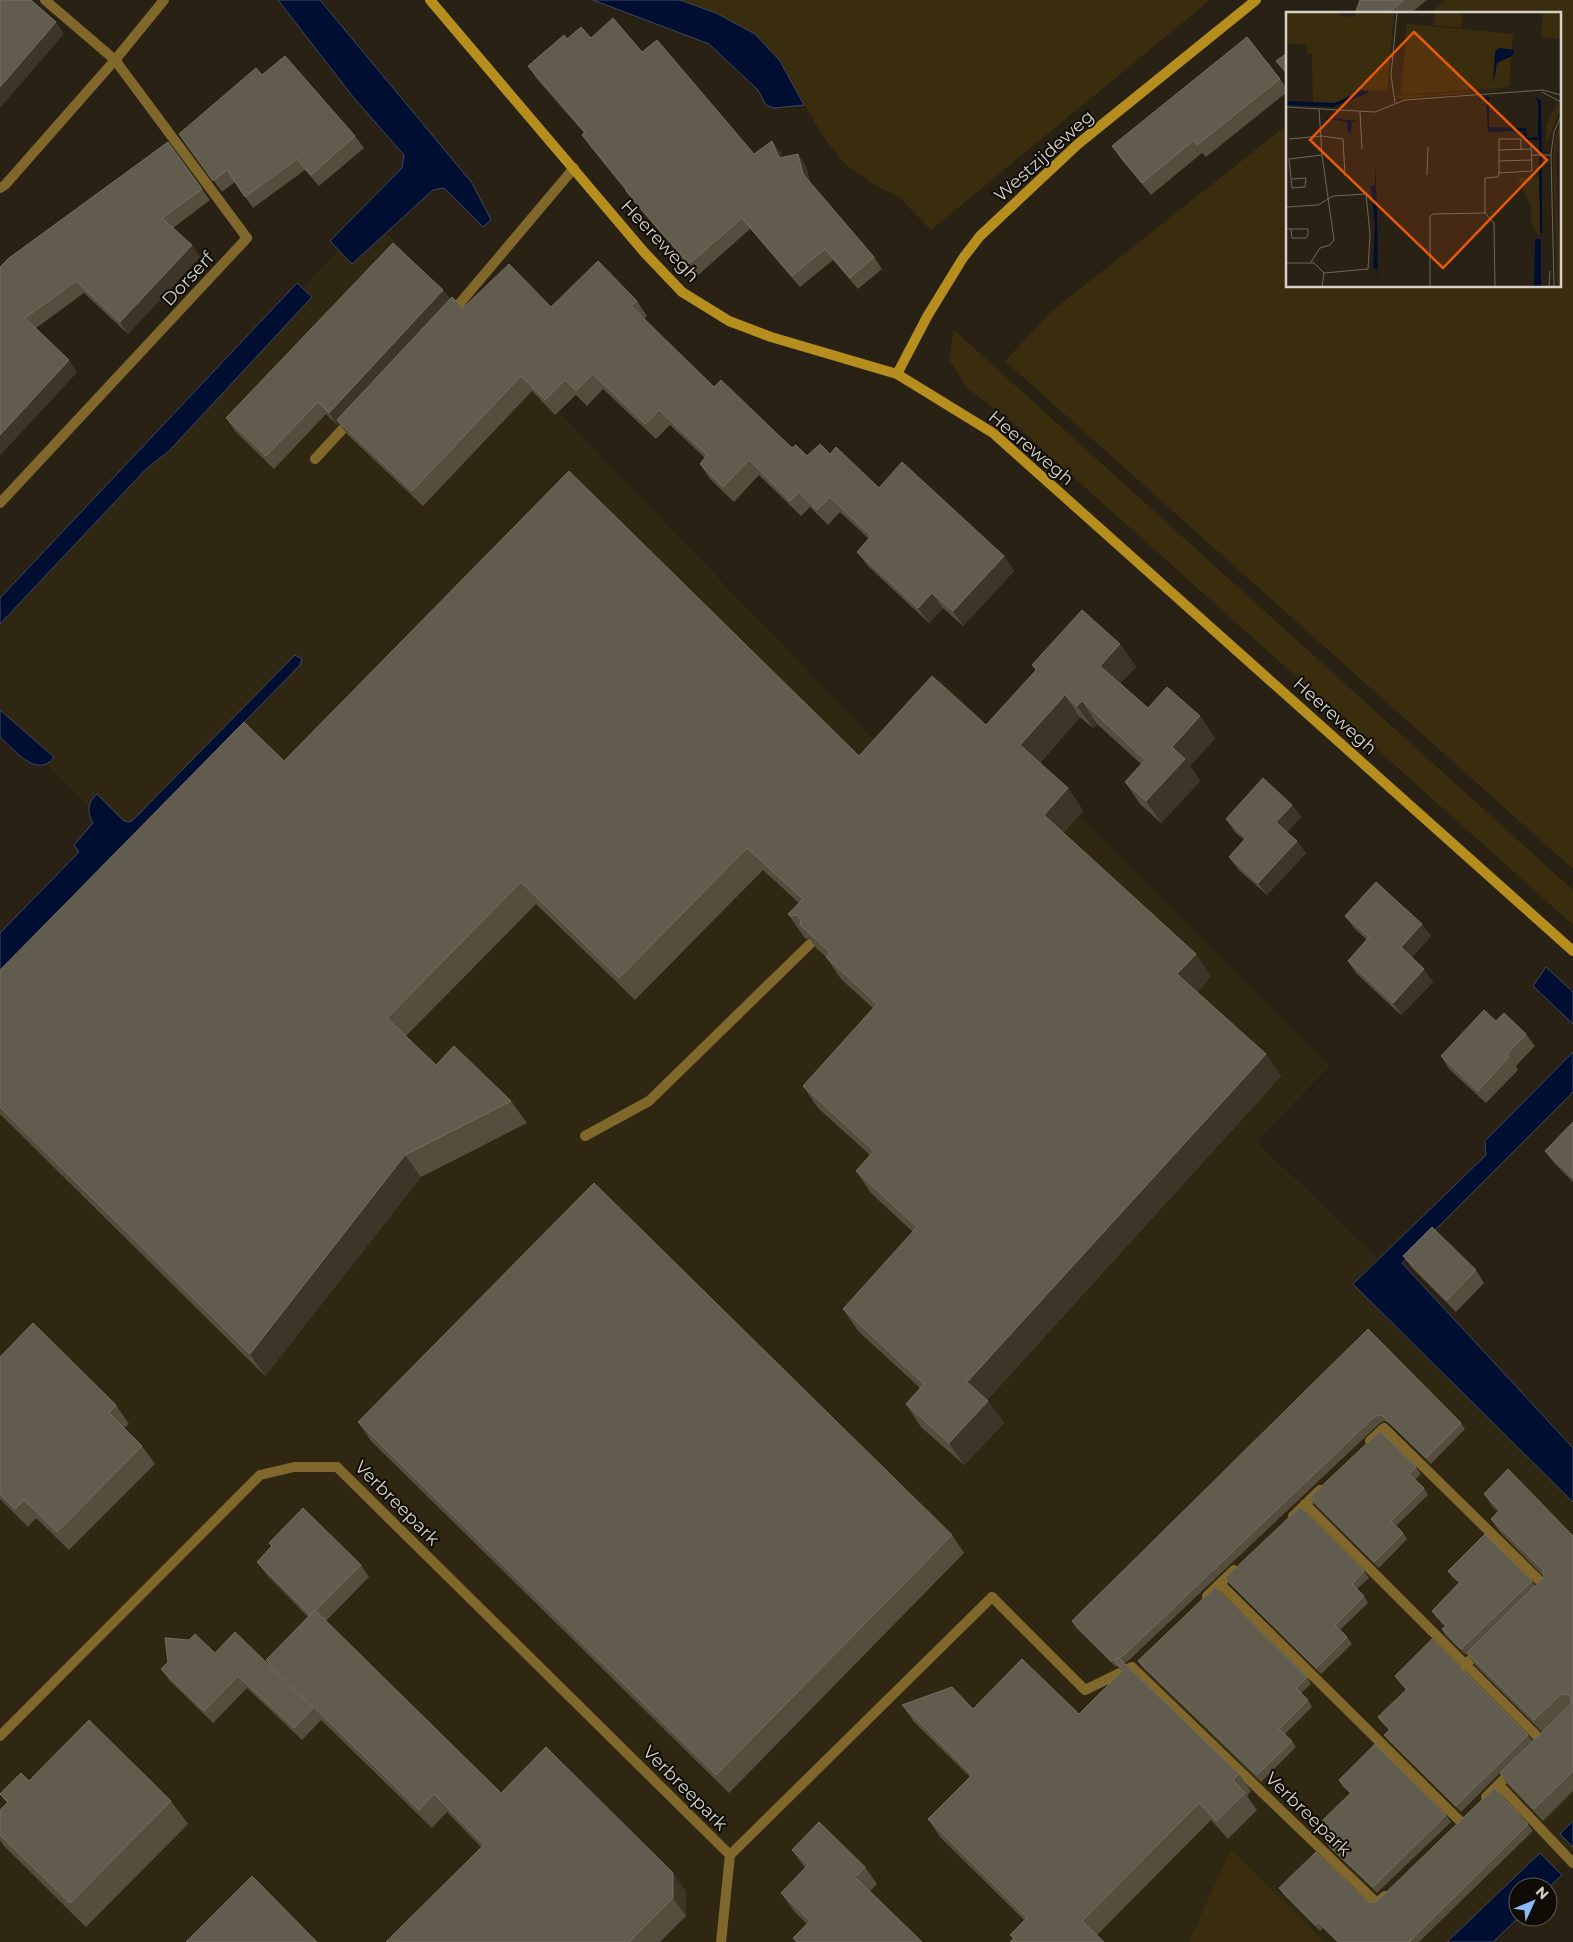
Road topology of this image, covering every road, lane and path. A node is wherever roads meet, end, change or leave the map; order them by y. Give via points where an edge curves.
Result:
1 (44, 0) edge
2 (164, 0) edge
3 (430, 0) edge
4 (1256, 0) edge
5 (115, 60) junction
6 (574, 168) junction
7 (0, 188) edge
8 (443, 322) edge
9 (897, 374) junction
10 (356, 416) edge
11 (315, 459) dead end
12 (0, 503) edge
13 (810, 944) edge
14 (1573, 950) edge
15 (585, 1136) dead end
16 (1364, 1447) edge
17 (1325, 1485) edge
18 (1305, 1504) junction
19 (1284, 1524) edge
20 (1241, 1564) edge
21 (1220, 1584) junction
22 (1532, 1600) edge
23 (1199, 1603) edge
24 (1486, 1646) edge
25 (1465, 1665) junction
26 (0, 1736) edge
27 (1543, 1742) edge
28 (1524, 1760) edge
29 (1499, 1785) junction
30 (1480, 1803) edge
31 (1461, 1822) edge
32 (730, 1855) junction
33 (1573, 1863) edge
34 (1391, 1890) edge
35 (721, 1942) edge

1 - 5 street, Dorserf
2 - 5 street
3 - 6 street, Heerewegh
4 - 9 street, Westzijdeweg via 1078,144 980,236 928,314
5 - 7 street
5 - 12 street, Dorserf via 247,238
6 - 8 street
6 - 9 street, Heerewegh via 682,292 729,321 771,337
9 - 14 street, Heerewegh via 993,434
10 - 11 street
13 - 15 street via 649,1101
16 - 22 street via 1384,1428 1546,1588
17 - 18 street
18 - 19 street
18 - 25 street
20 - 21 street
21 - 23 street
21 - 31 street
24 - 25 street
25 - 27 street
26 - 32 street, Verbreepark via 260,1475 294,1468 337,1467
28 - 29 street
29 - 30 street
29 - 33 street
32 - 34 street, Verbreepark via 992,1597 1085,1690 1135,1664 1377,1903
32 - 35 street, Verbreepark

